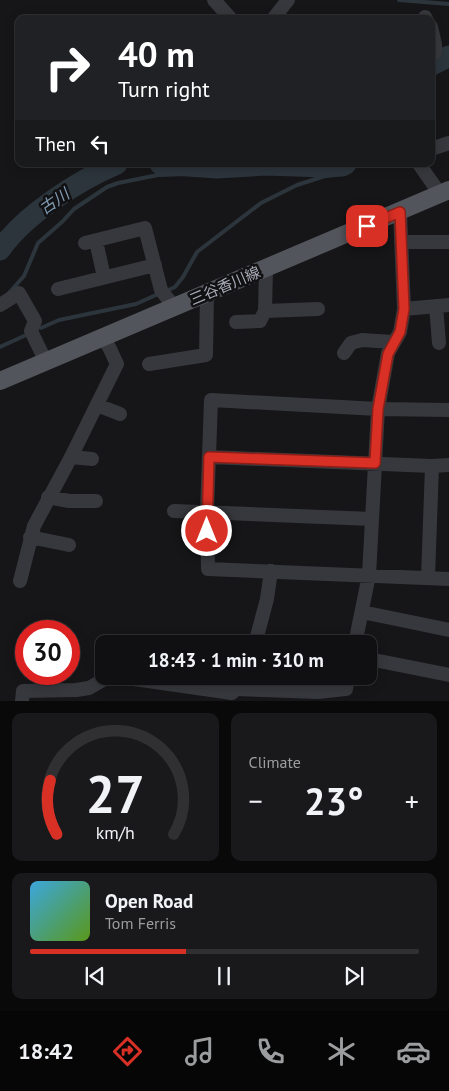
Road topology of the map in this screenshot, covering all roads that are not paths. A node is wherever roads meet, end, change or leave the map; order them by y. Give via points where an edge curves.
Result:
1 (214, 0) edge
2 (288, 0) edge
3 (227, 15) edge
4 (276, 15) edge
5 (449, 143) edge
6 (435, 148) edge
7 (422, 167) edge
8 (444, 192) edge
9 (400, 212) junction
10 (401, 242) junction
11 (449, 242) edge
12 (155, 265) junction
13 (266, 269) junction
14 (104, 278) junction
15 (58, 289) dead end
16 (207, 294) junction
17 (0, 305) edge
18 (442, 305) edge
19 (175, 308) junction
20 (318, 309) dead end
21 (404, 309) junction
22 (265, 311) junction
23 (236, 322) dead end
24 (102, 338) junction
25 (393, 342) junction
26 (439, 344) dead end
27 (344, 353) dead end
28 (46, 362) junction
29 (149, 364) dead end
30 (0, 381) edge
31 (97, 405) junction
32 (378, 409) junction
33 (449, 410) edge
34 (120, 414) dead end
35 (71, 457) junction
36 (209, 457) junction
37 (92, 459) dead end
38 (375, 463) junction
39 (449, 465) edge
40 (432, 466) junction
41 (48, 497) junction
42 (96, 500) dead end
43 (174, 511) dead end
44 (207, 512) junction
45 (372, 519) junction
46 (30, 537) junction
47 (70, 545) dead end
48 (271, 571) junction
49 (369, 575) junction
50 (428, 577) junction
51 (449, 579) edge
52 (20, 581) dead end
53 (362, 612) junction
54 (449, 630) edge
55 (257, 635) edge
56 (357, 635) edge
57 (377, 661) edge
58 (449, 675) edge
59 (95, 685) edge
60 (190, 685) edge
61 (347, 685) edge
62 (234, 690) edge
63 (76, 696) edge
64 (22, 701) edge

1 - 3 street
2 - 4 street
5 - 6 street
7 - 8 street
8 - 9 main road, 三谷香川線
9 - 10 street
9 - 13 main road, 三谷香川線
10 - 11 street
10 - 21 street
12 - 14 street
12 - 14 street via 145,228 91,242
12 - 19 street via 161,290
13 - 16 main road, 三谷香川線
13 - 22 street
14 - 15 street
16 - 19 main road, 三谷香川線
16 - 29 street via 206,355
17 - 28 street via 19,293 35,321 31,331
18 - 21 street
18 - 26 street
19 - 24 main road, 三谷香川線
20 - 22 street
21 - 25 street via 400,332
22 - 23 street via 260,321
24 - 28 main road, 三谷香川線
24 - 31 street via 117,364
25 - 27 street via 362,340 351,343
25 - 32 street
28 - 30 main road, 三谷香川線
31 - 34 street
31 - 35 street
32 - 33 street
32 - 36 street via 211,400
32 - 38 street
35 - 37 street
35 - 41 street
36 - 38 street
36 - 44 street
38 - 40 street
38 - 45 street
39 - 40 street
40 - 50 street
41 - 42 street via 69,501
41 - 46 street
43 - 44 street
44 - 45 street
44 - 48 street via 208,569
45 - 49 street
46 - 47 street
46 - 52 street
48 - 49 street
48 - 55 street
49 - 50 street
49 - 53 street
50 - 51 street
53 - 54 street
53 - 56 street
57 - 58 street
59 - 63 street
60 - 62 street
61 - 62 street via 346,689 318,692
63 - 64 street via 23,691

